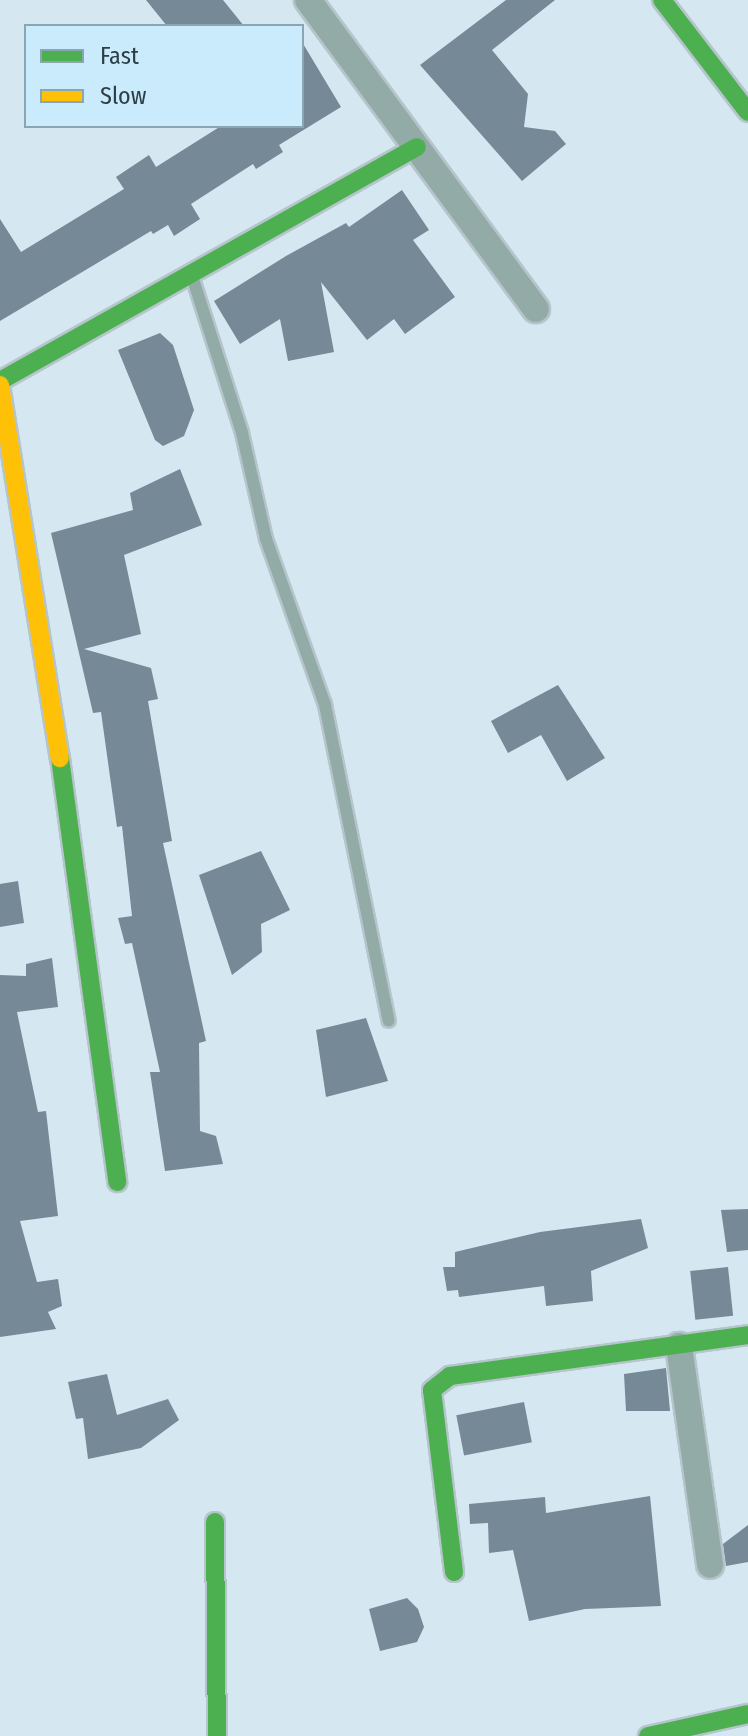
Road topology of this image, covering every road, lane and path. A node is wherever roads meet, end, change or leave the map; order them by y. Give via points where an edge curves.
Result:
1 (308, 0) edge
2 (662, 0) edge
3 (748, 112) edge
4 (417, 147) junction
5 (191, 273) junction
6 (536, 309) dead end
7 (0, 383) edge
8 (389, 1021) dead end
9 (117, 1182) dead end
10 (748, 1335) edge
11 (679, 1346) junction
12 (215, 1522) dead end
13 (710, 1565) dead end
14 (454, 1572) dead end
15 (747, 1721) edge
16 (217, 1736) edge
17 (648, 1736) edge

1 - 4 street
2 - 3 street
4 - 5 street
4 - 6 street
5 - 7 street
5 - 8 lane via 242,433 266,539 325,705
7 - 9 street via 39,604
10 - 11 street
11 - 13 street
11 - 14 street via 450,1376 432,1390
12 - 16 street
15 - 17 street

